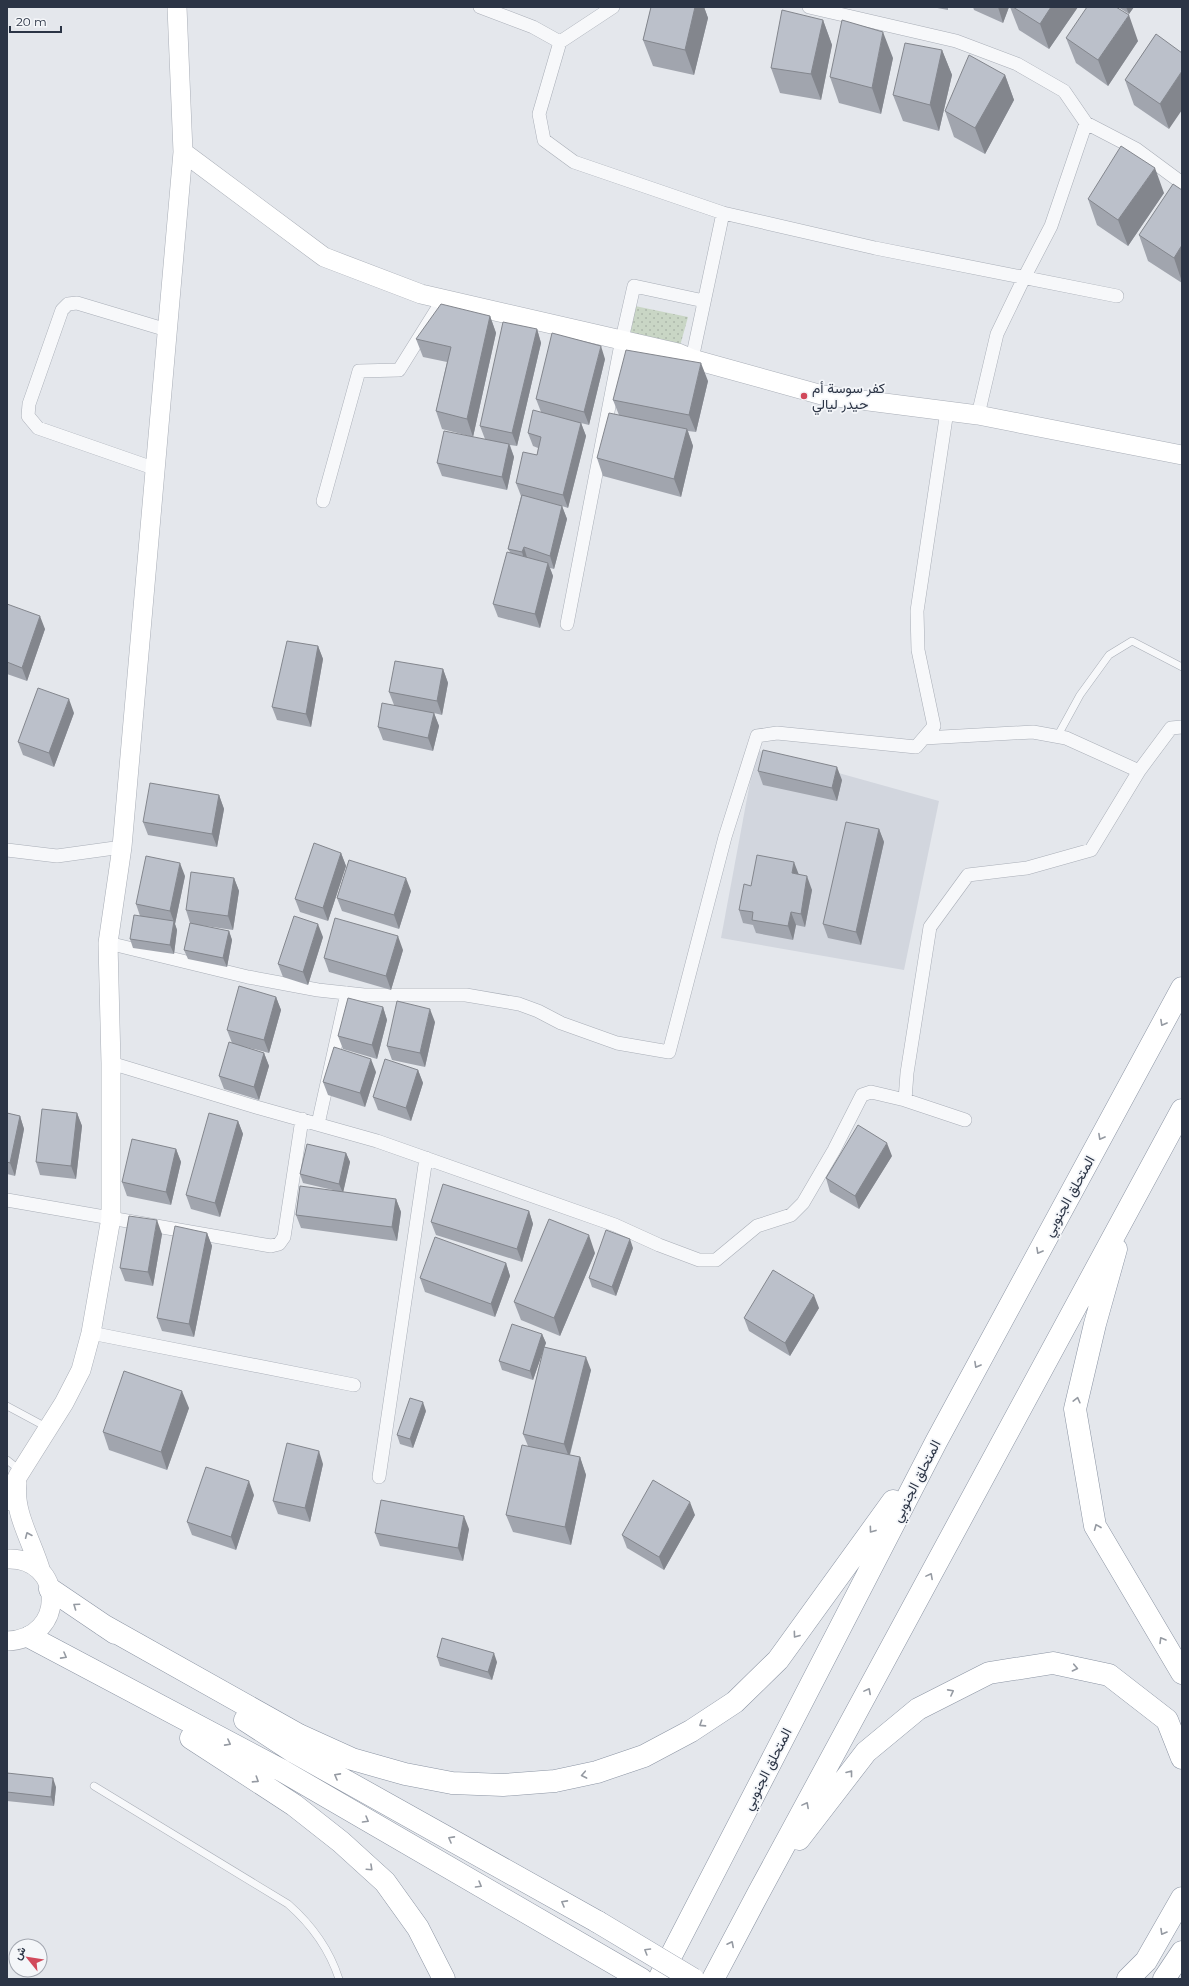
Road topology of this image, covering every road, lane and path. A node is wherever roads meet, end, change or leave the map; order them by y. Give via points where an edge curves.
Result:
1 (177, 7) edge
2 (480, 7) edge
3 (613, 7) edge
4 (809, 7) edge
5 (560, 42) junction
6 (1086, 123) junction
7 (183, 152) junction
8 (1182, 182) edge
9 (723, 213) junction
10 (1024, 278) junction
11 (1117, 296) dead end
12 (444, 298) junction
13 (704, 301) junction
14 (167, 330) junction
15 (622, 340) junction
16 (692, 359) junction
17 (947, 411) junction
18 (978, 415) junction
19 (1182, 455) edge
20 (156, 469) junction
21 (323, 501) dead end
22 (567, 624) dead end
23 (1182, 667) edge
24 (1182, 727) edge
25 (1057, 737) junction
26 (924, 738) junction
27 (1139, 771) junction
28 (122, 847) junction
29 (7, 850) edge
30 (108, 943) junction
31 (1182, 988) edge
32 (347, 993) junction
33 (111, 1063) junction
34 (905, 1100) junction
35 (1182, 1110) edge
36 (302, 1119) junction
37 (965, 1120) dead end
38 (318, 1124) junction
39 (426, 1158) junction
40 (7, 1200) edge
41 (1127, 1211) junction
42 (111, 1218) junction
43 (91, 1333) junction
44 (354, 1385) dead end
45 (7, 1406) edge
46 (48, 1428) junction
47 (936, 1442) junction
48 (16, 1469) edge
49 (380, 1477) dead end
50 (7, 1501) edge
51 (7, 1559) edge
52 (46, 1580) junction
53 (103, 1625) junction
54 (30, 1637) junction
55 (7, 1641) edge
56 (83, 1667) junction
57 (1182, 1673) edge
58 (1182, 1758) edge
59 (94, 1786) dead end
60 (758, 1892) junction
61 (1182, 1898) edge
62 (1182, 1952) edge
63 (338, 1979) edge
64 (444, 1979) edge
65 (640, 1979) edge
66 (659, 1979) edge
67 (692, 1979) edge
68 (714, 1979) edge
69 (1128, 1979) edge
70 (1164, 1979) edge

1 - 7 street
2 - 5 street via 533,27
3 - 5 street
4 - 6 street via 956,40 1017,64 1064,91
5 - 9 street via 539,114 544,140 574,162
6 - 8 street via 1136,149
6 - 10 street via 1051,226
7 - 12 street via 324,257 421,294
7 - 14 street
9 - 10 street via 875,248
9 - 13 street
10 - 11 street
10 - 18 street via 997,334
12 - 15 street
12 - 21 street via 399,370 359,371
13 - 15 street via 634,286
13 - 16 street
14 - 20 street
14 - 20 street via 78,303 68,304 62,310 29,404 28,416 38,428
15 - 16 street via 678,353
15 - 22 street
16 - 17 street via 822,395
17 - 18 street
17 - 26 street via 917,611 918,650 934,726
18 - 19 street
20 - 28 street
23 - 25 lane via 1132,641 1109,655 1080,695
24 - 27 street via 1171,728
25 - 26 street via 1033,732
25 - 27 street via 1066,738
26 - 32 street via 916,747 777,733 757,736 725,837 669,1052 617,1043 561,1023 519,1004 466,995
27 - 34 street via 1091,850 1027,868 968,875 930,927
28 - 29 street via 57,856
28 - 30 street
30 - 32 street via 248,976
30 - 33 street
31 -> 47 highway, المتحلق الجنوبي
32 - 38 street
33 - 36 street
33 - 42 street
34 - 37 street
34 - 39 street via 871,1092 862,1095 803,1203 791,1215 757,1226 716,1260 699,1260 615,1225
35 - 41 highway
36 - 38 street
36 - 42 street via 284,1237 279,1244 271,1246
38 - 39 street
39 - 49 street
40 - 42 street
57 -> 41 highway via 1095,1526 1075,1409 1095,1324
60 -> 41 highway
42 - 43 street
43 - 44 street
43 - 46 street via 80,1370
45 - 46 lane
46 - 48 street
47 -> 53 highway via 778,1660 735,1702 691,1731 644,1756 597,1772 555,1781 503,1785 452,1783 405,1774 352,1758 299,1735
47 - 66 highway, المتحلق الجنوبي
48 - 50 street
52 -> 48 street via 19,1514 15,1496
51 - 52 street via 32,1564
53 -> 52 highway
52 - 54 street via 52,1600 50,1611 46,1621
67 -> 53 highway, bridge via 598,1922 294,1752
54 - 55 street
54 -> 56 highway
56 -> 64 highway via 294,1805 341,1842 385,1882 418,1928
56 -> 65 highway via 281,1770
60 -> 58 highway via 866,1752 918,1709 989,1673 1053,1663 1108,1674 1167,1720
59 - 63 lane via 288,1904 302,1916 325,1946
68 -> 60 highway
61 -> 69 highway via 1146,1961
62 - 70 highway

